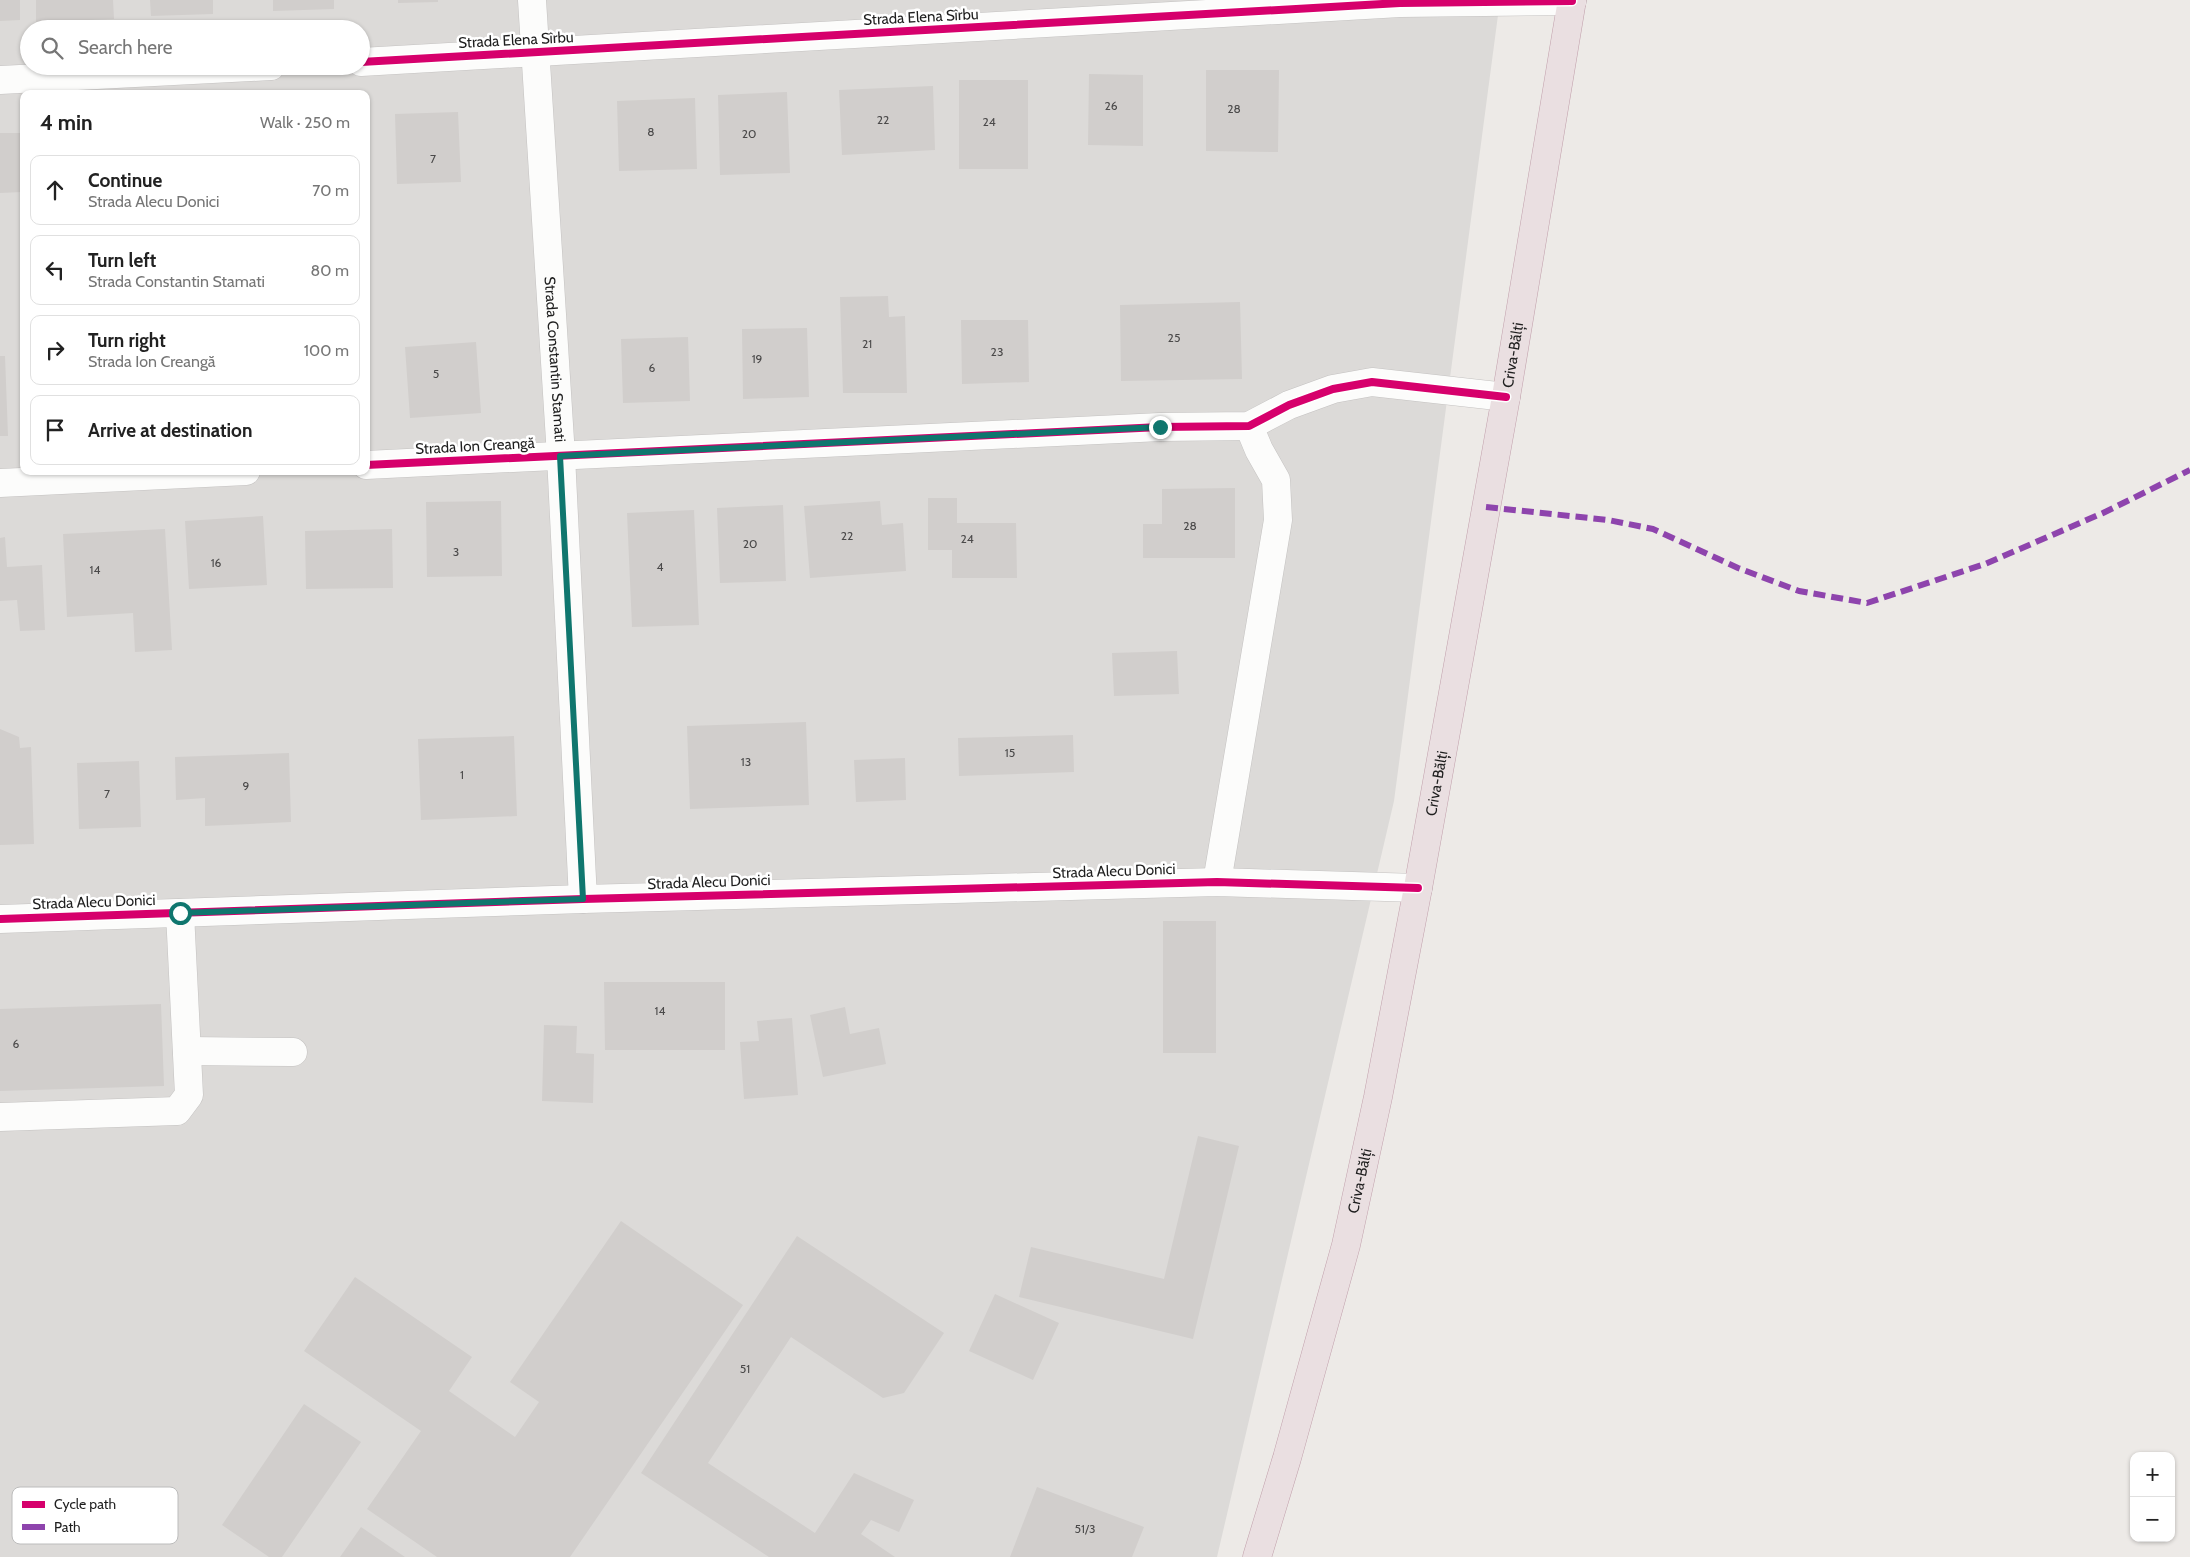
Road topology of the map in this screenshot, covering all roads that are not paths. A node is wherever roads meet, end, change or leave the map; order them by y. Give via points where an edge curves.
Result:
1 (532, 0) edge
2 (1572, 1) edge
3 (534, 53) junction
4 (370, 62) edge
5 (97, 75) edge
6 (0, 80) edge
7 (1506, 397) junction
8 (1249, 426) junction
9 (560, 456) junction
10 (370, 465) edge
11 (164, 475) edge
12 (0, 483) edge
13 (1217, 882) junction
14 (1418, 888) junction
15 (583, 899) junction
16 (180, 913) junction
17 (0, 919) edge
18 (187, 1051) junction
19 (292, 1052) dead end
20 (0, 1117) edge
21 (1257, 1557) edge

1 - 3 street, Strada Constantin Stamati
2 - 3 street, Strada Elena Sîrbu via 1400,3
2 - 7 highway, Criva-Bălți
3 - 4 street, Strada Elena Sîrbu
3 - 9 street, Strada Constantin Stamati
5 - 6 street
7 - 8 street, Strada Ion Creangă via 1372,382 1333,389 1289,405
7 - 14 highway, Criva-Bălți
8 - 9 street, Strada Ion Creangă via 1150,427
8 - 13 street via 1276,480 1278,520
9 - 10 street, Strada Ion Creangă
9 - 15 street, Strada Constantin Stamati
11 - 12 street
13 - 14 street, Strada Alecu Donici
13 - 15 street, Strada Alecu Donici
14 - 21 highway, Criva-Bălți via 1346,1245
15 - 16 street, Strada Alecu Donici
16 - 17 street, Strada Alecu Donici
16 - 18 street
18 - 19 street
18 - 20 street via 189,1095 177,1111

